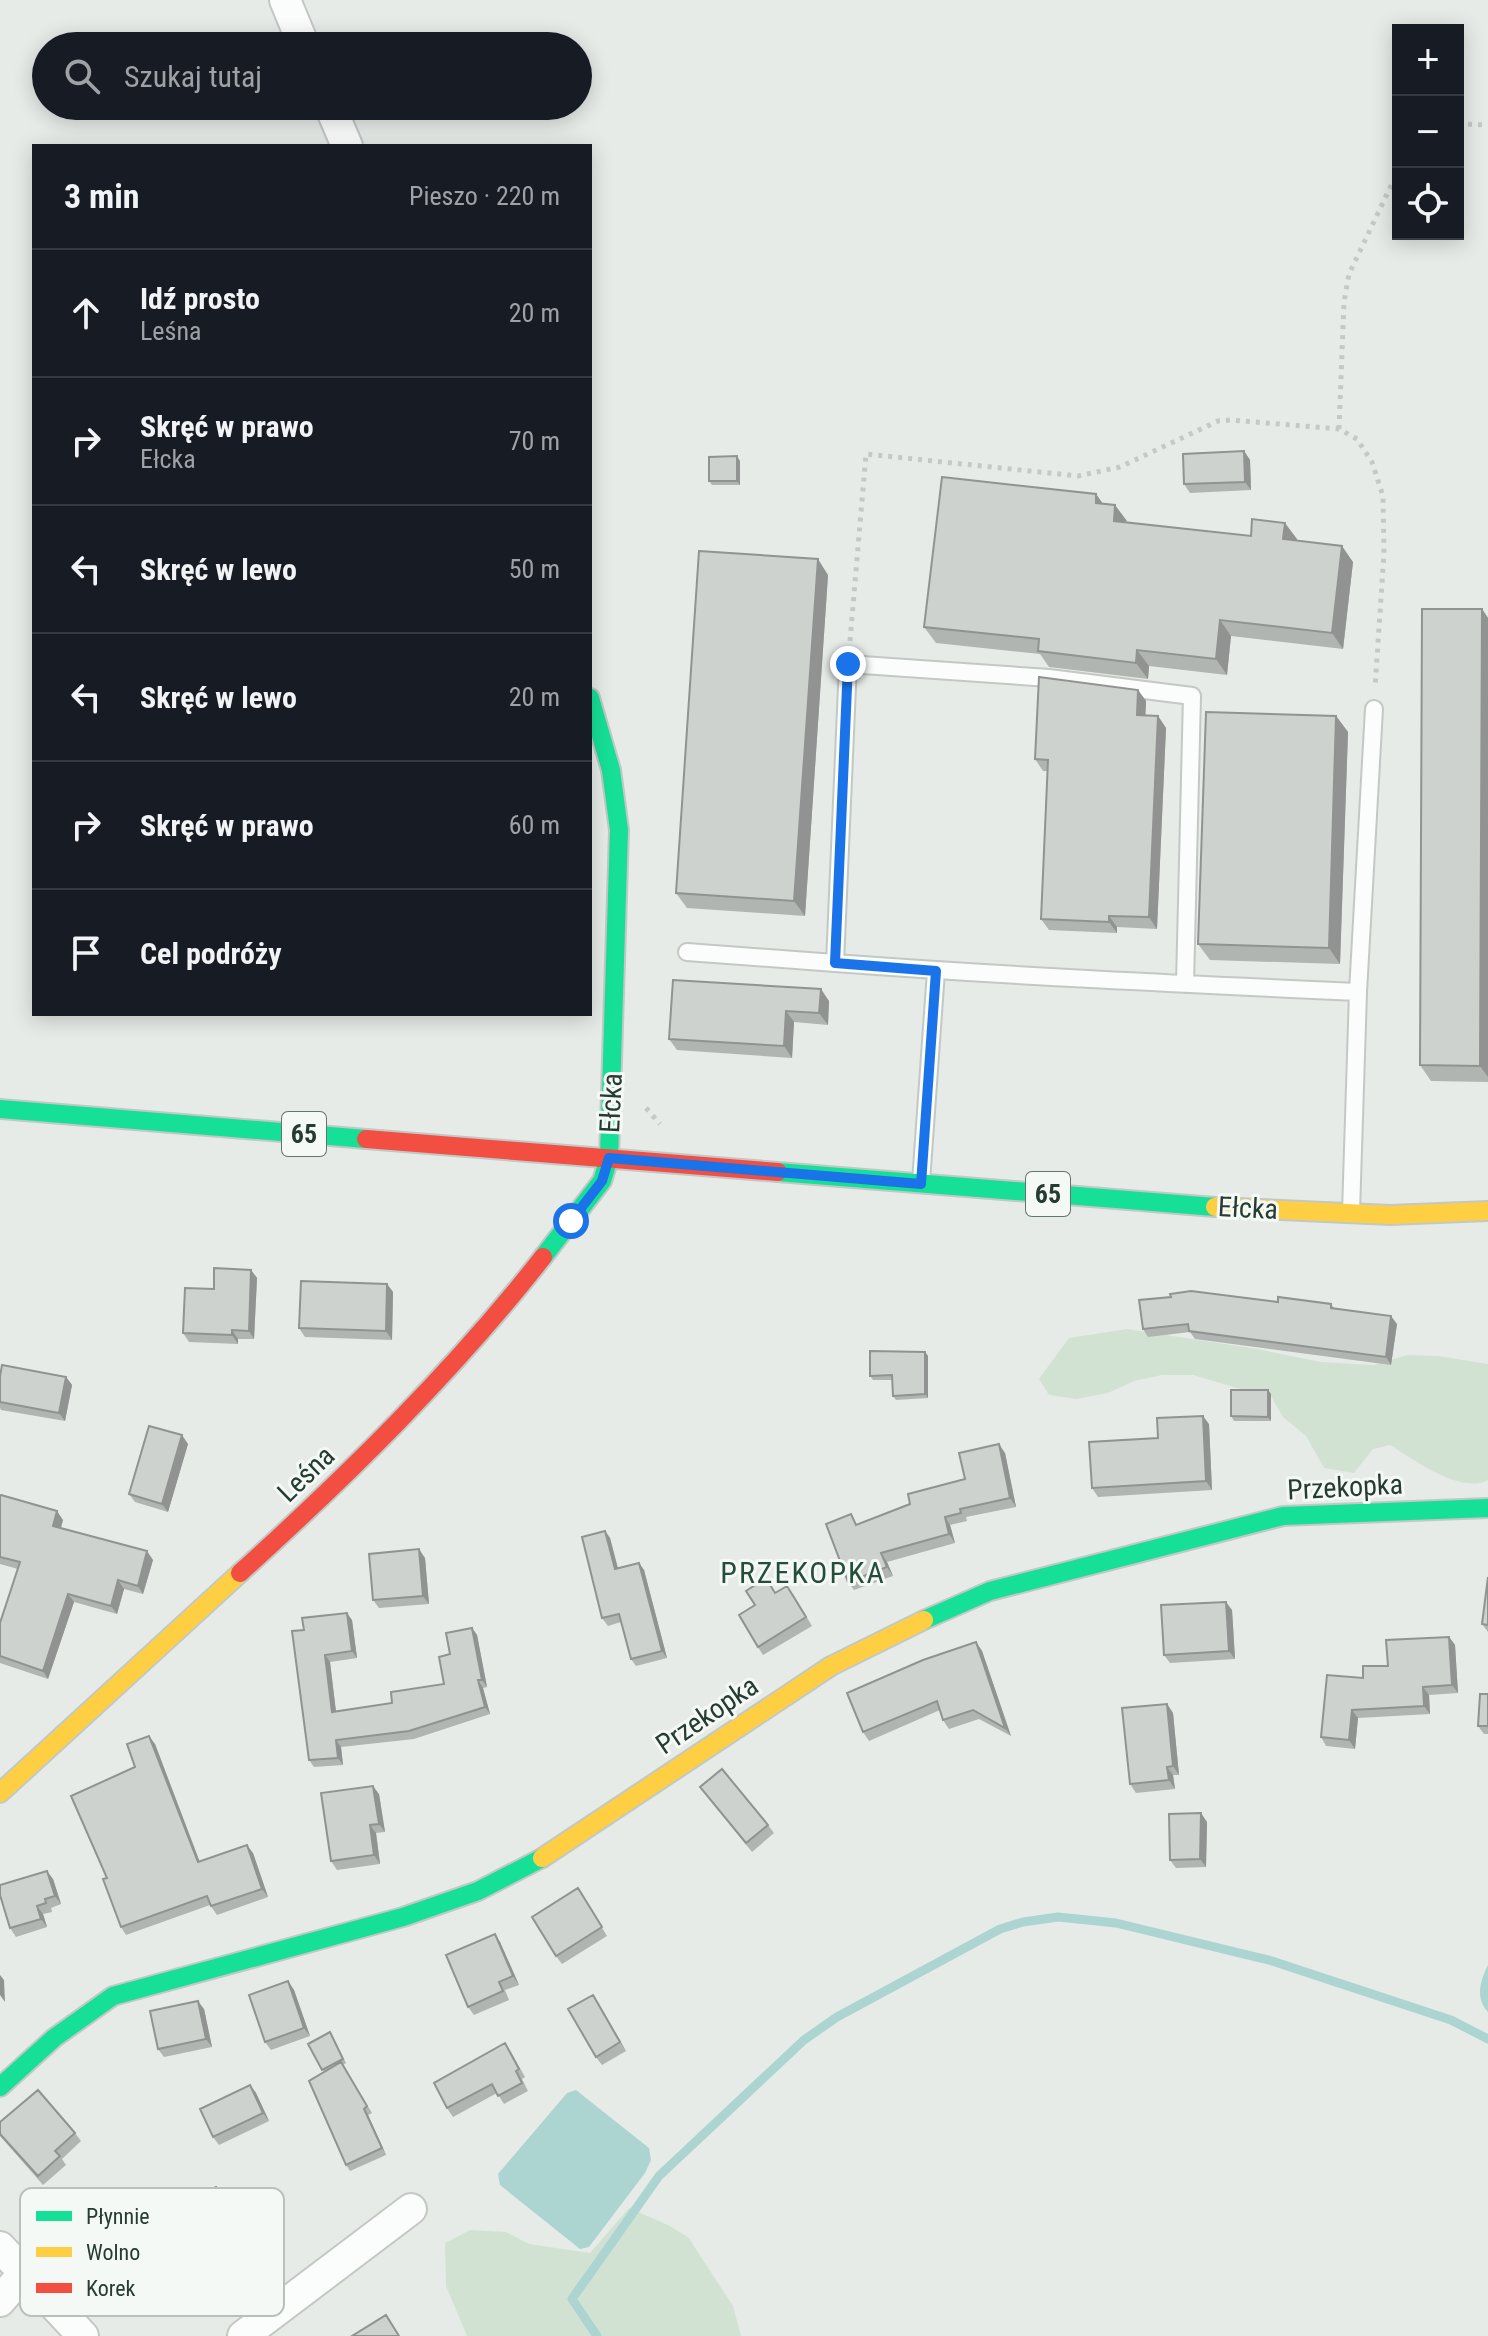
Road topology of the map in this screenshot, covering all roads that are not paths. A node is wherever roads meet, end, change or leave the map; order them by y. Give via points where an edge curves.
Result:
1 (285, 0) edge
2 (298, 32) edge
3 (336, 120) edge
4 (346, 144) edge
5 (592, 705) edge
6 (1374, 709) road end
7 (687, 952) dead end
8 (835, 963) junction
9 (936, 971) junction
10 (1185, 984) junction
11 (1358, 992) junction
12 (0, 1109) edge
13 (609, 1158) junction
14 (921, 1184) junction
15 (1488, 1211) edge
16 (1351, 1214) junction
17 (1488, 1508) edge
18 (0, 1793) edge
19 (0, 2087) edge
20 (411, 2209) dead end
21 (0, 2247) edge
22 (20, 2270) edge
23 (20, 2278) edge
24 (0, 2301) edge
25 (284, 2305) edge
26 (64, 2316) edge
27 (269, 2316) edge
28 (83, 2336) edge
29 (243, 2336) edge

1 - 2 street
3 - 4 street
5 - 13 street, Ełcka via 611,770 619,830
6 - 11 lane
7 - 8 lane
8 - 9 lane
8 - 10 lane via 848,664 1049,678 1192,696
9 - 10 lane
9 - 14 lane
10 - 11 lane
11 - 16 lane
12 - 13 street, 65
13 - 14 street, Ełcka / 65
13 - 18 street, Leśna via 602,1181 515,1293 339,1483
14 - 16 street, Ełcka / 65
15 - 16 street, Ełcka / 65
17 - 19 street, Przekopka via 1283,1516 990,1591 831,1666 542,1858 478,1891 403,1917 113,1996 70,2025
20 - 25 street
21 - 22 street
23 - 24 street
26 - 28 street
27 - 29 street

